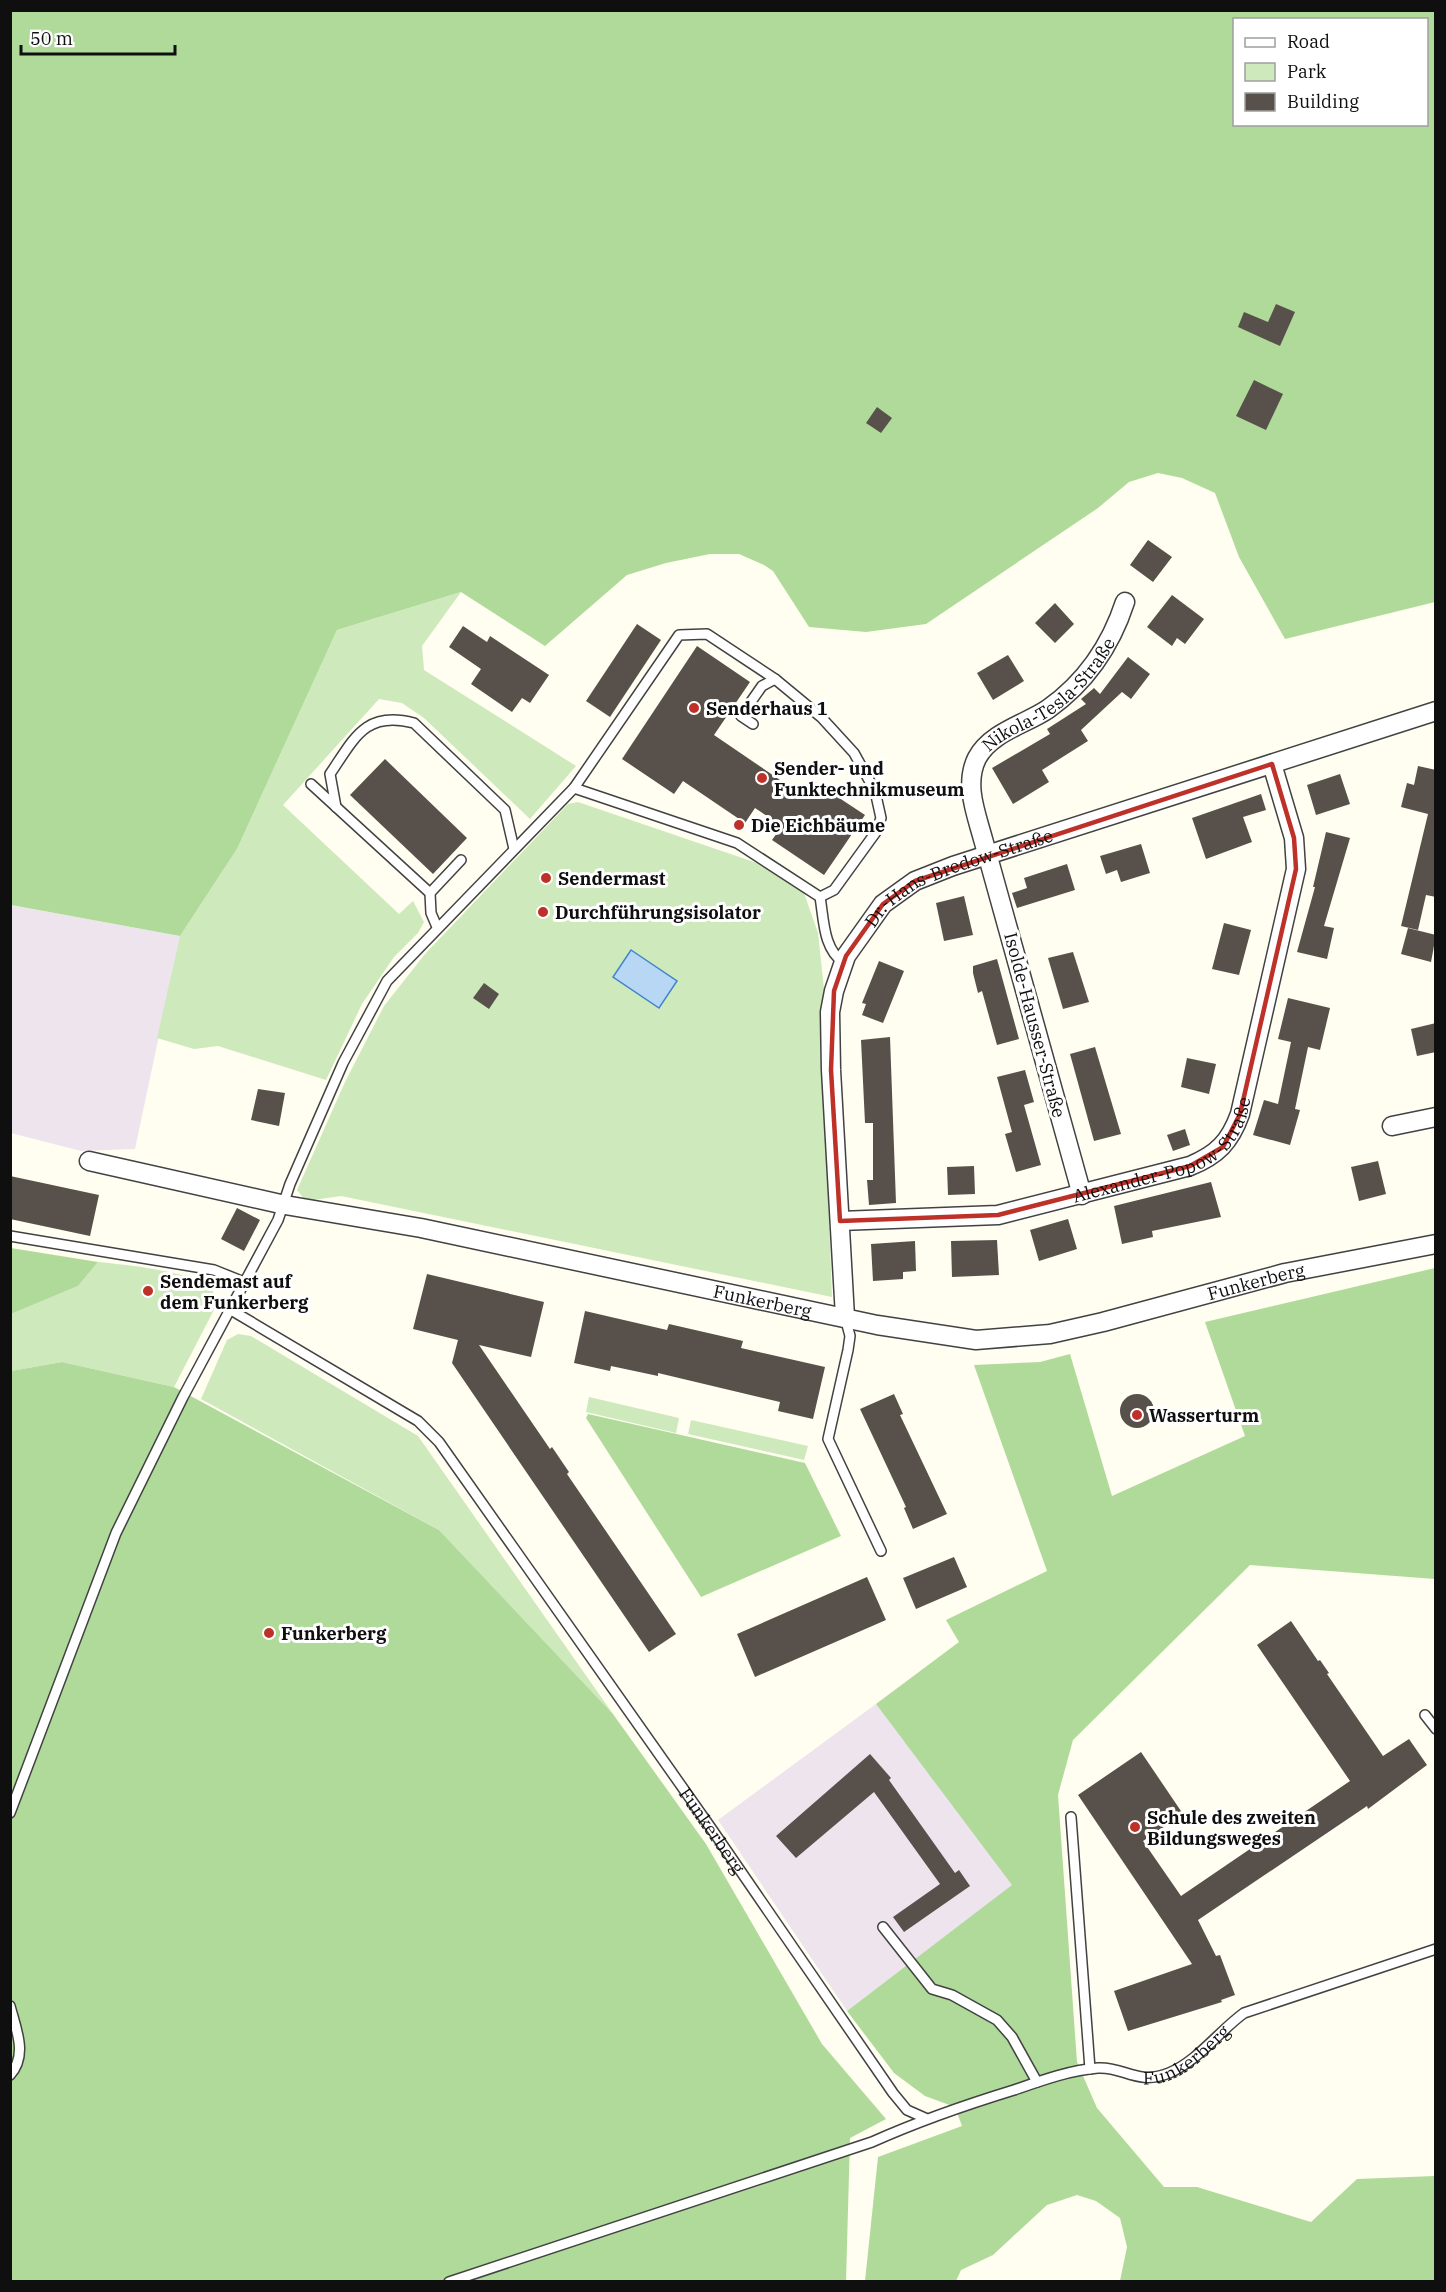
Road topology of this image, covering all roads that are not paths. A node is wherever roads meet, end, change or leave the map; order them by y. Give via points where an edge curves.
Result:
1 (1125, 602) dead end
2 (775, 679) junction
3 (1436, 711) edge
4 (753, 724) dead end
5 (1272, 764) junction
6 (311, 784) dead end
7 (574, 789) junction
8 (336, 807) junction
9 (514, 849) junction
10 (988, 854) junction
11 (461, 861) dead end
12 (430, 893) junction
13 (820, 897) junction
14 (438, 927) junction
15 (844, 963) junction
16 (1436, 1117) edge
17 (1392, 1126) dead end
18 (89, 1161) dead end
19 (1082, 1196) junction
20 (285, 1205) junction
21 (840, 1221) junction
22 (10, 1236) edge
23 (1436, 1244) edge
24 (244, 1282) junction
25 (231, 1310) junction
26 (845, 1317) junction
27 (881, 1551) dead end
28 (1425, 1715) dead end
29 (1436, 1729) edge
30 (10, 1813) edge
31 (1071, 1817) dead end
32 (883, 1927) dead end
33 (1436, 1949) edge
34 (10, 2006) edge
35 (1090, 2069) junction
36 (10, 2075) edge
37 (1037, 2082) junction
38 (925, 2118) junction
39 (449, 2282) edge

1 - 10 street, Nikola-Tesla-Straße via 1116,629 1099,658 1075,686 1048,709 997,738 977,759 972,795
2 - 4 lane via 762,686 741,716
2 - 7 lane via 707,634 679,635
2 - 13 lane via 821,717 854,753 877,800 880,818 876,832 834,890
3 - 5 street, Dr.-Hans-Bredow-Straße
5 - 10 street, Dr.-Hans-Bredow-Straße
5 - 19 street, Alexander-Popow-Straße via 1294,838 1296,869 1234,1133 1212,1157
6 - 8 lane
7 - 9 lane
7 - 13 lane via 737,843
8 - 9 lane via 330,774 361,729 387,719 400,719 414,723 505,810
8 - 12 lane
9 - 14 lane
10 - 15 street, Dr.-Hans-Bredow-Straße via 915,881 883,904
10 - 19 street, Isolde-Hausser-Straße
11 - 12 lane
12 - 14 lane via 431,913
13 - 15 lane via 828,944 833,956
14 - 20 lane via 387,981 343,1063 290,1184
15 - 21 street, Dr.-Hans-Bredow-Straße via 830,1012
16 - 17 street
18 - 20 street, Funkerberg
19 - 21 street, Alexander-Popow-Straße via 998,1215
20 - 24 lane
20 - 26 street, Funkerberg via 421,1228
21 - 26 street, Dr.-Hans-Bredow-Straße
22 - 24 lane via 214,1270
23 - 26 street, Funkerberg via 1285,1273 1050,1334 976,1340
24 - 25 lane
25 - 30 lane via 116,1533
25 - 38 lane, Funkerberg via 418,1421 439,1442 893,2093 907,2110
26 - 27 lane via 850,1336 828,1439
28 - 29 lane
31 - 35 lane
32 - 37 lane via 932,1989 952,1995 997,2020 1012,2037
33 - 35 lane, Funkerberg via 1244,2013 1170,2073 1150,2078 1105,2068
34 - 36 lane via 21,2046
35 - 37 lane, Funkerberg
37 - 38 lane, Funkerberg
38 - 39 lane, Funkerberg via 872,2142

